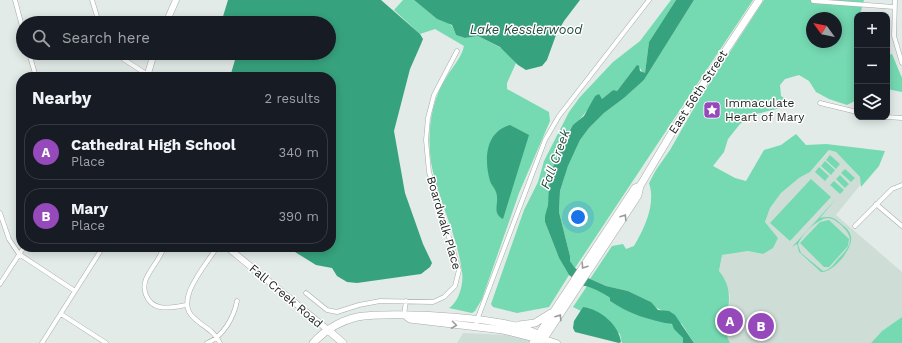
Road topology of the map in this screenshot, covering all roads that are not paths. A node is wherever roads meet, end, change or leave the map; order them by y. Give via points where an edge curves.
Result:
1 (15, 0) edge
2 (92, 0) edge
3 (176, 0) edge
4 (649, 0) edge
5 (759, 0) edge
6 (895, 0) edge
7 (813, 1) edge
8 (894, 7) junction
9 (19, 16) edge
10 (96, 16) edge
11 (169, 16) edge
12 (456, 51) dead end
13 (31, 60) edge
14 (124, 60) edge
15 (152, 60) edge
16 (902, 64) edge
17 (35, 72) edge
18 (142, 72) edge
19 (149, 72) edge
20 (820, 103) dead end
21 (854, 111) edge
22 (890, 117) edge
23 (902, 118) edge
24 (902, 185) edge
25 (876, 204) junction
26 (0, 213) edge
27 (855, 226) dead end
28 (902, 226) edge
29 (16, 250) edge
30 (100, 252) edge
31 (162, 252) edge
32 (214, 252) edge
33 (233, 252) edge
34 (19, 254) joint
35 (0, 284) edge
36 (75, 291) junction
37 (570, 292) junction
38 (306, 293) dead end
39 (237, 301) dead end
40 (406, 301) junction
41 (187, 305) junction
42 (553, 312) junction
43 (61, 314) junction
44 (405, 316) junction
45 (476, 324) junction
46 (515, 326) junction
47 (328, 330) junction
48 (217, 338) junction
49 (538, 339) edge
50 (42, 343) edge
51 (106, 343) edge
52 (207, 343) edge
53 (220, 343) edge
54 (313, 343) edge
55 (343, 343) edge
56 (557, 343) edge

1 - 9 street
2 - 10 street
3 - 11 main road
4 - 45 street via 554,123 517,211
5 - 37 main road, East 56th Street via 677,124 640,186 638,195
6 - 8 street
7 - 8 street
8 - 16 street via 894,36
12 - 40 street, Boardwalk Place via 434,95 426,150 434,188 458,266 458,279 451,292 438,300
13 - 17 street
14 - 18 street
15 - 19 main road
20 - 21 street
22 - 23 street
24 - 25 street via 892,189
25 - 27 street
25 - 28 street
26 - 29 street via 9,239
30 - 36 street
31 - 41 street via 146,280 146,295 159,307
32 - 41 street via 189,291
33 - 47 main road, Fall Creek Road
34 - 35 street
34 - 36 street
36 - 43 street
37 - 42 main road, East 56th Street
49 -> 37 main road, East 56th Street
38 - 40 street, Boardwalk Place via 325,309 333,312 373,302
39 - 48 street via 234,313
40 - 44 street
41 - 48 street via 193,317 211,330
42 - 46 main road via 532,324
42 - 49 main road, East 56th Street
43 - 50 street
43 - 51 street
44 - 45 main road via 410,319
44 - 47 main road via 368,315 343,321
45 - 46 main road
45 - 49 main road
46 - 49 main road
47 - 54 main road
47 - 55 main road
48 - 52 street
48 - 53 street
49 - 56 main road

